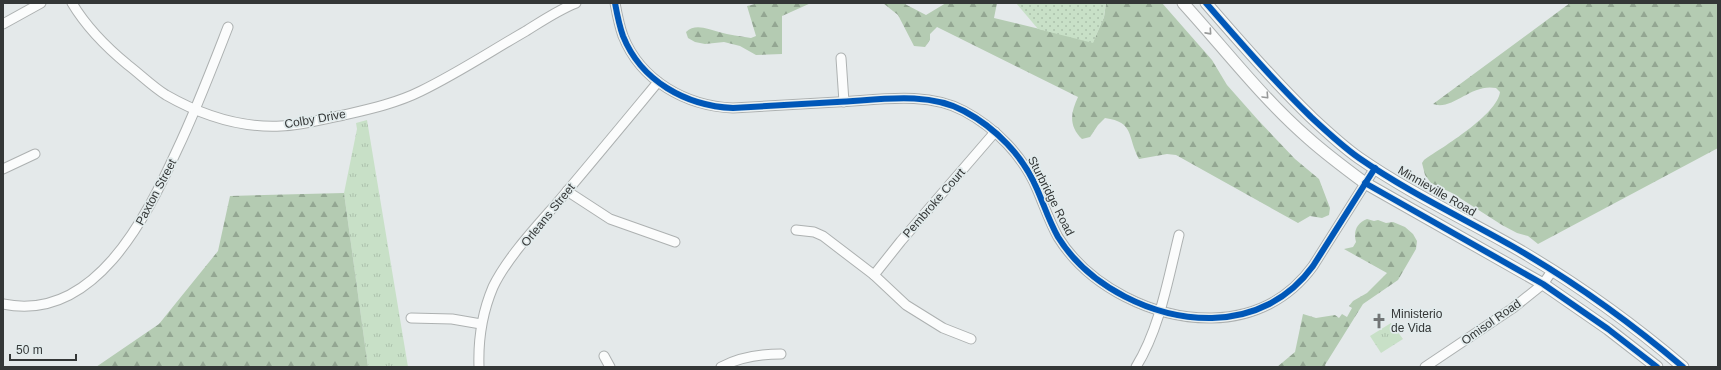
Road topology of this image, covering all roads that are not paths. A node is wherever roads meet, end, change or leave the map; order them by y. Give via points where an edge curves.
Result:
1 (41, 3) edge
2 (72, 3) edge
3 (576, 3) edge
4 (615, 3) edge
5 (1183, 3) edge
6 (1206, 3) edge
7 (3, 24) edge
8 (228, 26) dead end
9 (841, 58) dead end
10 (658, 82) junction
11 (844, 102) junction
12 (196, 109) junction
13 (996, 132) junction
14 (35, 154) dead end
15 (1375, 168) junction
16 (3, 169) edge
17 (1365, 183) junction
18 (567, 190) junction
19 (796, 230) dead end
20 (1179, 235) dead end
21 (675, 242) dead end
22 (1552, 271) junction
23 (874, 275) junction
24 (1543, 284) junction
25 (3, 304) edge
26 (1159, 310) junction
27 (411, 318) dead end
28 (481, 324) junction
29 (971, 339) dead end
30 (780, 354) dead end
31 (604, 356) dead end
32 (479, 367) edge
33 (610, 367) edge
34 (721, 367) edge
35 (1136, 367) edge
36 (1425, 367) edge
37 (1657, 367) edge
38 (1683, 367) edge

1 - 7 street
2 - 12 street, Colby Drive via 85,23 110,50 154,87
3 - 12 street, Colby Drive via 556,12 444,79 408,97 378,107 317,121 275,126 234,122 213,117
4 - 10 street, Sturbridge Road via 628,46 644,70
5 -> 17 main road via 1280,111 1307,137
6 - 15 main road, Minnieville Road via 1302,108 1340,143
8 - 12 street, Paxton Street
9 - 11 street
10 - 11 street, Sturbridge Road via 692,101 720,108
10 - 18 street, Orleans Street
11 - 13 street, Sturbridge Road via 909,99 952,105
12 - 25 street, Paxton Street via 148,211 108,265 76,292 55,302 28,306
13 - 23 street, Pembroke Court
13 - 26 street, Sturbridge Road via 1029,173 1058,237 1076,260 1103,283 1128,298
14 - 16 street
15 - 17 street, Sturbridge Road
15 - 22 main road, Minnieville Road
17 - 24 main road
17 - 26 street, Sturbridge Road via 1309,271 1283,297 1252,312 1225,318 1187,316
18 - 21 street via 610,219
18 - 28 street, Orleans Street via 501,274 486,305
19 - 23 street via 823,236
20 - 26 street
22 - 24 street, Omisol Road
22 - 38 main road, Minnieville Road via 1592,296
23 - 29 street via 906,305 924,317
24 - 36 street, Omisol Road via 1513,308
24 - 37 main road
26 - 35 street
27 - 28 street via 452,319
28 - 32 street, Orleans Street
30 - 34 street via 755,355 729,362
31 - 33 street

